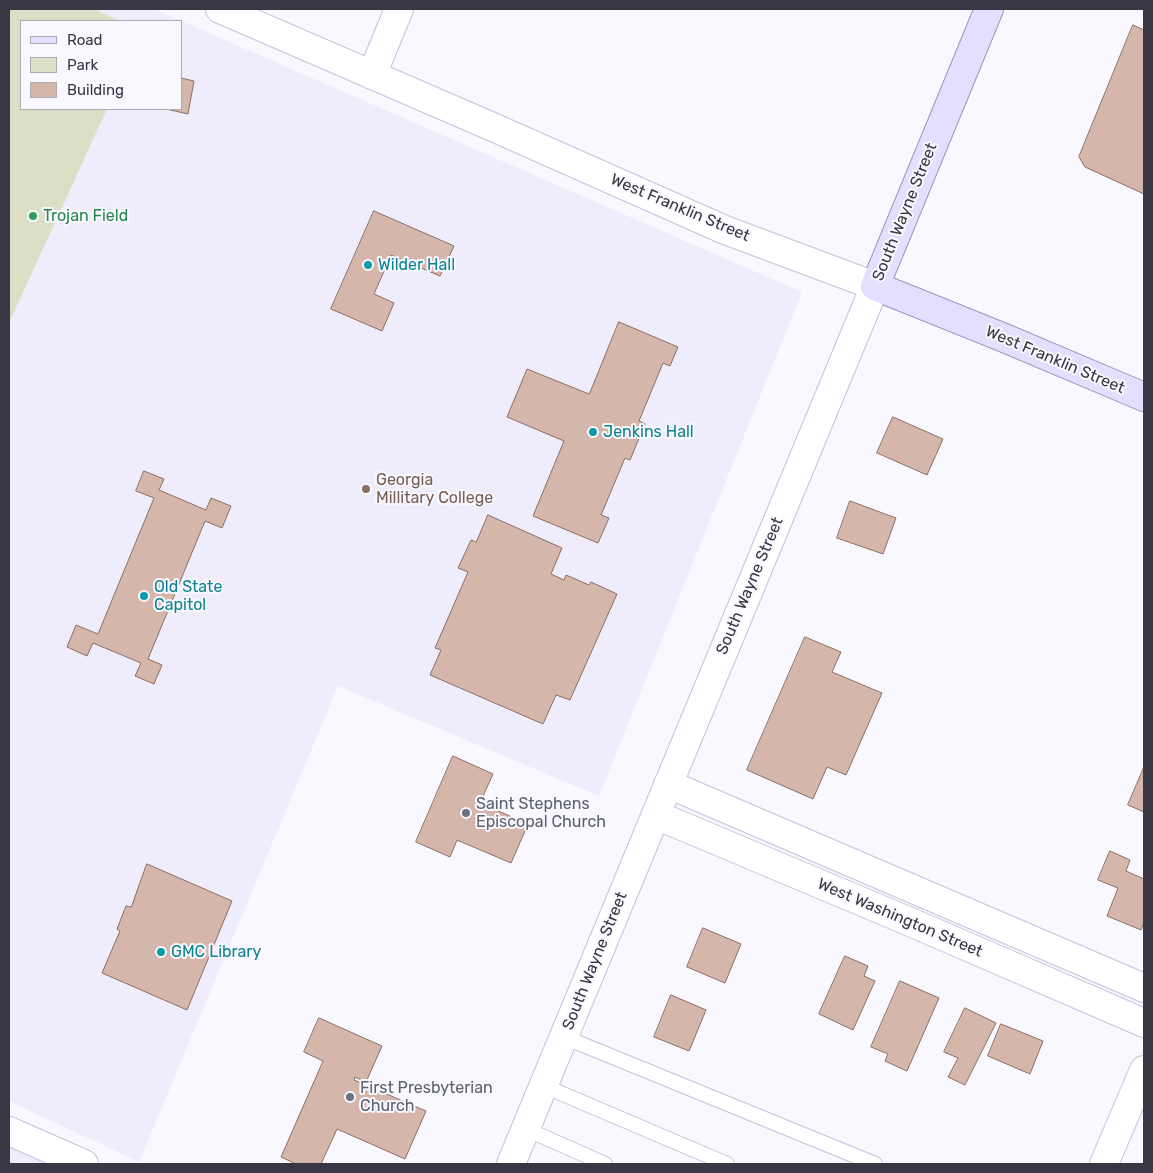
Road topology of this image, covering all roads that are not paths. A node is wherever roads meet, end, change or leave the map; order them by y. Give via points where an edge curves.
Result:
1 (220, 9) edge
2 (399, 9) edge
3 (989, 9) edge
4 (372, 75) junction
5 (875, 286) junction
6 (1144, 397) edge
7 (668, 784) junction
8 (656, 814) junction
9 (920, 893) junction
10 (908, 921) junction
11 (1144, 988) edge
12 (1144, 1023) edge
13 (564, 1037) junction
14 (1144, 1070) edge
15 (544, 1086) junction
16 (526, 1129) junction
17 (9, 1132) edge
18 (84, 1164) edge
19 (512, 1164) edge
20 (605, 1164) edge
21 (727, 1164) edge
22 (875, 1164) edge
23 (1104, 1164) edge

1 - 4 street, West Franklin Street
2 - 4 street
3 - 5 main road, South Wayne Street
4 - 5 street, West Franklin Street via 725,230
5 - 6 main road, West Franklin Street
5 - 7 street, South Wayne Street
7 - 8 street, South Wayne Street
7 - 9 street, West Washington Street
8 - 10 street, West Washington Street
8 - 13 street, South Wayne Street
9 - 10 street
9 - 11 street, West Washington Street
10 - 12 street, West Washington Street
13 - 15 street, South Wayne Street
13 - 22 lane
14 - 23 street
15 - 16 street, South Wayne Street
15 - 21 lane
16 - 19 street, South Wayne Street
16 - 20 lane
17 - 18 street

